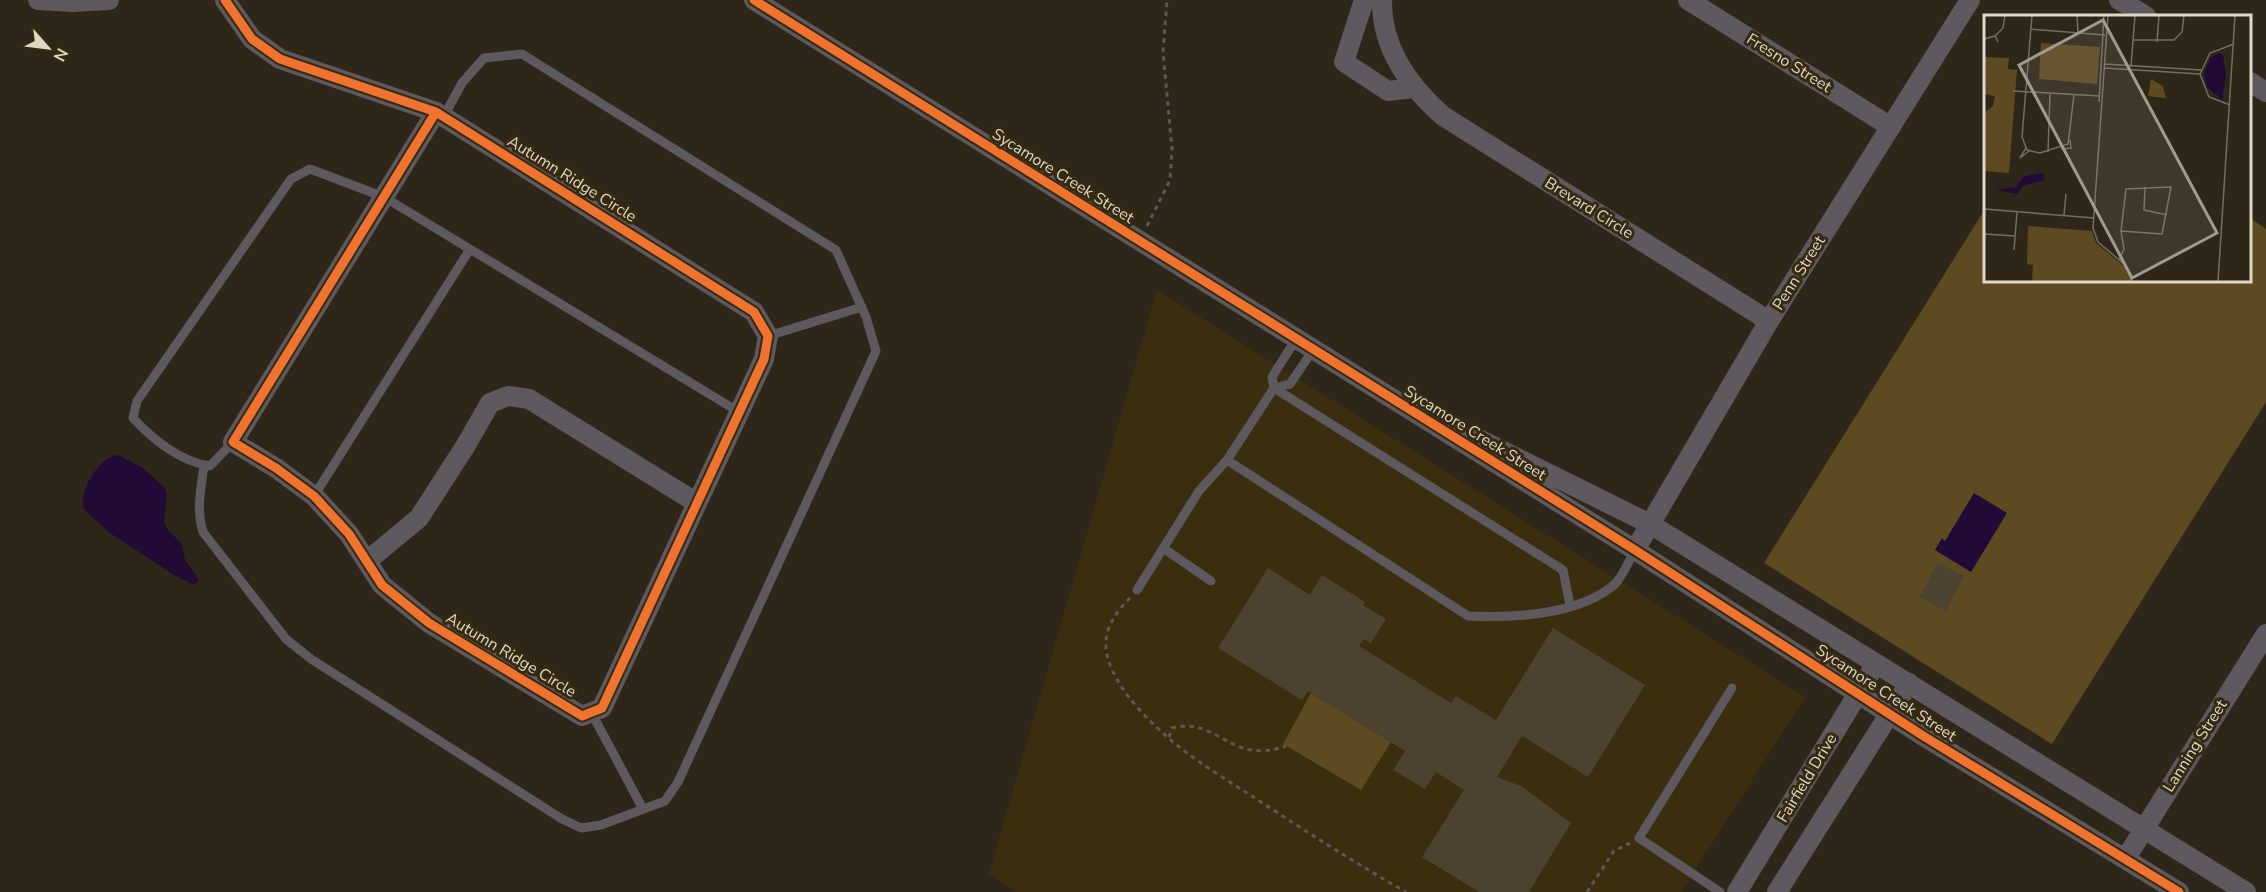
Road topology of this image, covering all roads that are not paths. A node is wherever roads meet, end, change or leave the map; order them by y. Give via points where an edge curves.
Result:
1 (38, 0) edge
2 (109, 0) edge
3 (225, 0) edge
4 (754, 0) edge
5 (1364, 0) edge
6 (1382, 0) edge
7 (1688, 0) edge
8 (1970, 0) edge
9 (2119, 0) edge
10 (2144, 15) edge
11 (2251, 83) edge
12 (1414, 88) junction
13 (2266, 92) edge
14 (440, 114) junction
15 (1891, 127) junction
16 (384, 197) junction
17 (470, 249) junction
18 (862, 307) junction
19 (1769, 321) junction
20 (768, 336) junction
21 (1296, 339) junction
22 (1313, 350) junction
23 (1366, 383) junction
24 (1274, 388) junction
25 (739, 412) junction
26 (233, 442) junction
27 (1227, 460) junction
28 (204, 465) junction
29 (314, 496) junction
30 (697, 503) junction
31 (1650, 524) junction
32 (1163, 548) junction
33 (1635, 549) junction
34 (366, 561) junction
35 (1211, 581) dead end
36 (1137, 590) road end
37 (1570, 605) junction
38 (2266, 634) edge
39 (1876, 664) junction
40 (1909, 684) junction
41 (1732, 688) dead end
42 (1859, 693) junction
43 (591, 712) junction
44 (1890, 713) junction
45 (643, 809) junction
46 (2144, 827) junction
47 (2126, 858) junction
48 (1720, 892) edge
49 (1737, 892) edge
50 (1777, 892) edge
51 (2179, 892) edge
52 (2246, 892) edge

1 - 2 street
3 - 14 street, Autumn Ridge Circle via 252,39 280,59
4 - 21 street, Sycamore Creek Street
5 - 12 street via 1344,62 1388,91
6 - 12 street, Brevard Circle via 1394,54
7 - 15 street, Fresno Street
8 - 15 street, Penn Street
9 - 10 street
11 - 13 street
12 - 19 street, Brevard Circle via 1443,116
14 - 16 street
14 - 18 lane via 484,58 522,54 836,250
14 - 20 street, Autumn Ridge Circle via 754,312
15 - 19 street, Penn Street
16 - 17 lane
16 - 26 street
16 - 28 lane via 310,169 291,179 137,401 133,418 144,430 193,464
17 - 25 lane
17 - 29 lane
18 - 20 lane
18 - 45 lane via 876,351 678,782 665,801
19 - 31 street, Penn Street
20 - 25 street, Autumn Ridge Circle via 764,359
21 - 22 street, Sycamore Creek Street
21 - 24 lane via 1272,377
22 - 23 street, Sycamore Creek Street
22 - 24 lane via 1290,384
23 - 31 street, Sycamore Creek Street
23 - 33 street, Sycamore Creek Street
24 - 27 lane
24 - 37 lane via 1563,570
25 - 30 street, Autumn Ridge Circle
26 - 28 lane via 210,466
26 - 29 street, Autumn Ridge Circle
27 - 32 lane via 1199,491
27 - 37 lane via 1468,616 1509,618
28 - 45 lane via 199,520 203,532 286,639 310,659 581,828
29 - 34 street, Autumn Ridge Circle via 349,534
30 - 34 street via 529,399 508,396 490,403 419,518
30 - 43 street, Autumn Ridge Circle via 602,708
31 - 33 street, Penn Street
31 - 39 street, Sycamore Creek Street
32 - 35 lane
32 - 36 lane
33 - 37 lane via 1616,583 1593,599
33 - 42 street, Sycamore Creek Street
34 - 43 street, Autumn Ridge Circle via 381,585 429,623 582,716
38 - 46 street, Lanning Street
39 - 40 street, Sycamore Creek Street
39 - 42 street, Fairfield Drive
40 - 44 street
40 - 46 street, Sycamore Creek Street
41 - 48 lane via 1639,838
42 - 44 street, Sycamore Creek Street
42 - 49 street, Fairfield Drive
43 - 45 lane
44 - 47 street, Sycamore Creek Street
44 - 50 street
46 - 47 street, Lanning Street
46 - 52 street, Sycamore Creek Street
47 - 51 street, Sycamore Creek Street

